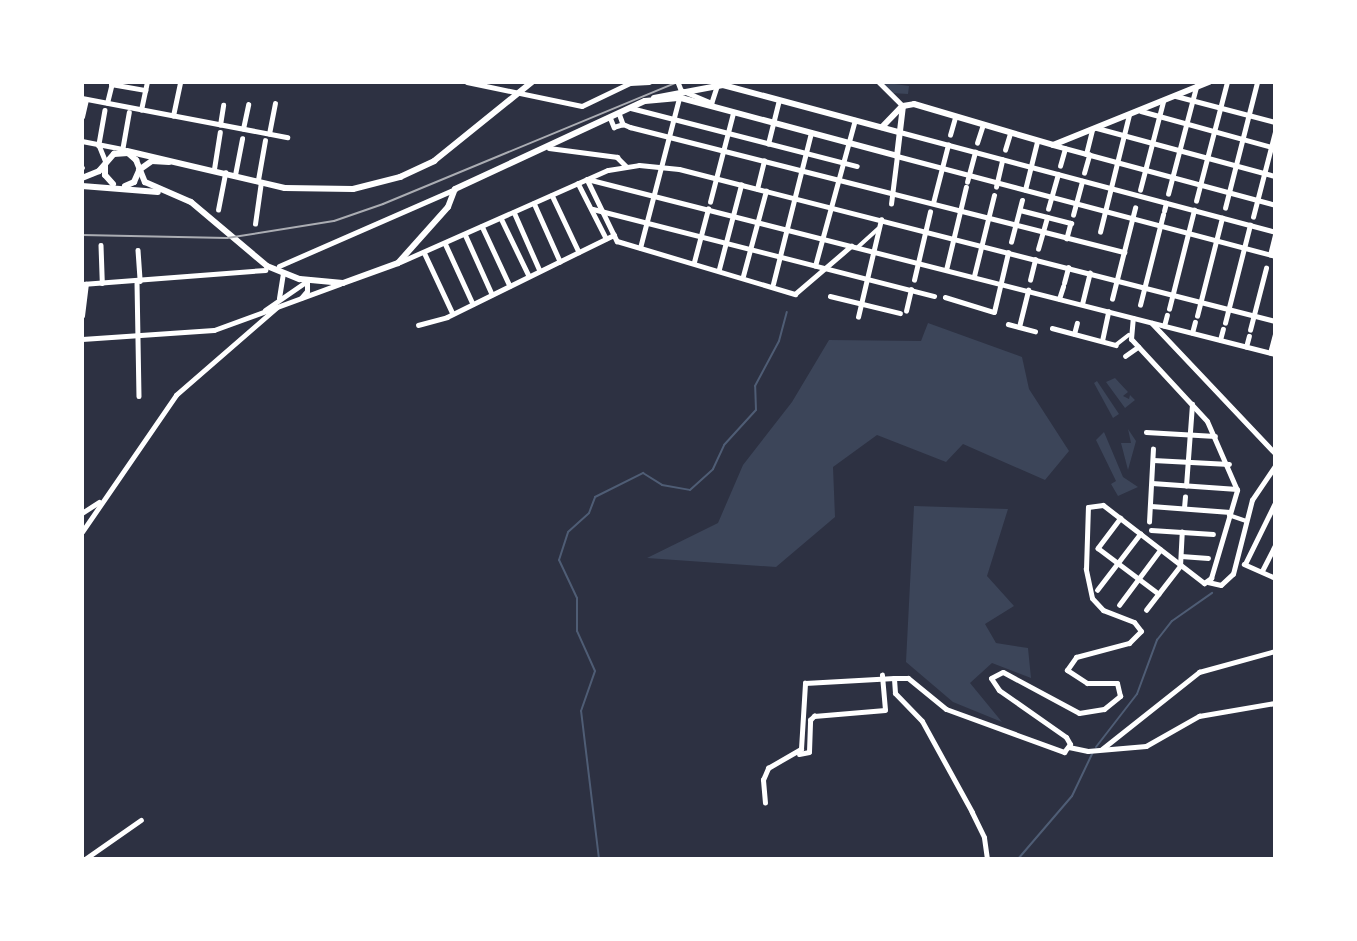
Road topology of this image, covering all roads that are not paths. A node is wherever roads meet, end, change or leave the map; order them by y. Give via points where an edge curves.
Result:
1 (147, 82) edge
2 (180, 82) edge
3 (467, 82) edge
4 (532, 82) edge
5 (649, 82) edge
6 (879, 82) edge
7 (1209, 82) edge
8 (1227, 82) edge
9 (1257, 82) edge
10 (112, 83) edge
11 (631, 83) edge
12 (717, 84) junction
13 (679, 86) edge
14 (1196, 88) junction
15 (145, 90) junction
16 (1176, 96) junction
17 (84, 98) edge
18 (679, 98) junction
19 (779, 100) junction
20 (1163, 101) junction
21 (1193, 101) junction
22 (646, 102) junction
23 (107, 103) junction
24 (275, 104) dead end
25 (223, 105) dead end
26 (248, 105) dead end
27 (711, 105) junction
28 (903, 106) junction
29 (631, 108) junction
30 (1221, 108) junction
31 (105, 110) dead end
32 (141, 110) junction
33 (1139, 110) junction
34 (129, 113) dead end
35 (619, 113) junction
36 (733, 113) junction
37 (1129, 115) junction
38 (1248, 115) junction
39 (173, 116) junction
40 (1158, 116) junction
41 (82, 117) edge
42 (610, 117) junction
43 (956, 117) junction
44 (674, 119) junction
45 (855, 120) junction
46 (1275, 122) edge
47 (623, 124) junction
48 (773, 124) junction
49 (1186, 124) junction
50 (220, 125) junction
51 (983, 125) junction
52 (881, 127) junction
53 (243, 129) junction
54 (1094, 129) junction
55 (220, 132) dead end
56 (898, 132) junction
57 (1214, 132) junction
58 (1275, 132) edge
59 (728, 133) junction
60 (811, 133) junction
61 (269, 134) junction
62 (1010, 134) junction
63 (950, 135) dead end
64 (1124, 136) junction
65 (287, 137) dead end
66 (669, 137) junction
67 (242, 139) dead end
68 (1242, 139) junction
69 (82, 141) edge
70 (265, 141) dead end
71 (1037, 142) junction
72 (849, 143) junction
73 (977, 143) dead end
74 (1152, 143) junction
75 (768, 144) junction
76 (99, 145) junction
77 (948, 145) junction
78 (1053, 145) junction
79 (1273, 147) edge
80 (549, 148) junction
81 (1065, 149) junction
82 (122, 150) junction
83 (1005, 150) dead end
84 (1180, 150) junction
85 (723, 151) junction
86 (975, 152) junction
87 (806, 153) junction
88 (1087, 155) junction
89 (897, 156) junction
90 (1207, 158) junction
91 (1003, 160) junction
92 (764, 161) junction
93 (180, 162) junction
94 (844, 163) junction
95 (1118, 163) junction
96 (105, 164) junction
97 (1236, 165) junction
98 (626, 166) junction
99 (857, 166) dead end
100 (1060, 166) dead end
101 (661, 167) junction
102 (1031, 167) junction
103 (942, 168) junction
104 (214, 169) junction
105 (1145, 170) junction
106 (139, 171) junction
107 (802, 171) junction
108 (225, 172) junction
109 (1084, 173) dead end
110 (1264, 173) junction
111 (1058, 174) junction
112 (235, 175) junction
113 (1275, 176) edge
114 (82, 178) edge
115 (716, 178) junction
116 (1172, 178) junction
117 (587, 179) junction
118 (839, 180) junction
119 (260, 181) junction
120 (1082, 181) junction
121 (968, 182) junction
122 (578, 183) junction
123 (741, 185) junction
124 (996, 185) junction
125 (82, 186) edge
126 (120, 186) junction
127 (1200, 186) junction
128 (455, 189) junction
129 (757, 189) junction
130 (1111, 189) junction
131 (1025, 190) junction
132 (766, 191) junction
133 (893, 193) junction
134 (1139, 193) junction
135 (1229, 193) junction
136 (1168, 194) dead end
137 (552, 195) junction
138 (653, 195) junction
139 (994, 195) dead end
140 (184, 198) junction
141 (1052, 198) junction
142 (795, 199) junction
143 (1022, 200) dead end
144 (1196, 201) dead end
145 (1257, 201) junction
146 (534, 203) junction
147 (933, 203) junction
148 (1166, 203) junction
149 (891, 204) dead end
150 (1076, 204) junction
151 (1275, 205) edge
152 (709, 206) junction
153 (831, 207) junction
154 (1225, 208) dead end
155 (593, 209) junction
156 (1048, 209) dead end
157 (960, 210) junction
158 (1020, 210) junction
159 (1194, 210) junction
160 (218, 211) dead end
161 (514, 212) junction
162 (603, 212) junction
163 (930, 212) dead end
164 (1105, 212) junction
165 (733, 215) junction
166 (1073, 215) dead end
167 (1046, 216) junction
168 (988, 217) junction
169 (1253, 217) dead end
170 (501, 218) junction
171 (1222, 218) junction
172 (1133, 219) junction
173 (881, 220) junction
174 (646, 222) junction
175 (758, 222) junction
176 (256, 224) dead end
177 (1016, 224) junction
178 (1250, 225) junction
179 (482, 226) junction
180 (1161, 227) junction
181 (787, 229) junction
182 (879, 229) junction
183 (926, 231) junction
184 (1043, 231) junction
185 (1188, 233) junction
186 (1275, 233) edge
187 (465, 234) junction
188 (614, 235) junction
189 (701, 237) junction
190 (822, 238) junction
191 (953, 238) junction
192 (1067, 238) junction
193 (607, 239) junction
194 (1216, 241) junction
195 (1011, 242) dead end
196 (445, 243) junction
197 (725, 244) junction
198 (981, 244) junction
199 (101, 245) dead end
200 (1097, 246) junction
201 (855, 247) junction
202 (640, 248) junction
203 (1244, 248) junction
204 (750, 249) junction
205 (1038, 249) dead end
206 (138, 250) dead end
207 (874, 251) junction
208 (424, 252) junction
209 (579, 252) junction
210 (1124, 252) junction
211 (1009, 253) junction
212 (1272, 255) edge
213 (780, 257) junction
214 (1035, 259) junction
215 (560, 261) junction
216 (694, 262) junction
217 (918, 262) junction
218 (398, 263) junction
219 (279, 266) dead end
220 (815, 266) junction
221 (1068, 267) junction
222 (1266, 268) dead end
223 (719, 269) junction
224 (827, 269) junction
225 (265, 270) dead end
226 (946, 270) junction
227 (540, 271) junction
228 (1090, 273) junction
229 (283, 274) junction
230 (529, 276) junction
231 (743, 276) junction
232 (974, 276) junction
233 (867, 279) junction
234 (914, 280) dead end
235 (1030, 280) dead end
236 (1117, 280) junction
237 (307, 281) junction
238 (138, 282) junction
239 (102, 283) junction
240 (343, 283) junction
241 (84, 284) edge
242 (773, 284) junction
243 (1001, 284) junction
244 (510, 286) junction
245 (1144, 287) junction
246 (911, 290) junction
247 (1028, 290) junction
248 (492, 294) junction
249 (1172, 294) junction
250 (830, 296) dead end
251 (934, 296) dead end
252 (945, 298) dead end
253 (278, 299) junction
254 (300, 299) junction
255 (1059, 299) junction
256 (1112, 299) dead end
257 (1200, 301) junction
258 (473, 304) junction
259 (861, 304) junction
260 (1082, 304) junction
261 (1140, 305) dead end
262 (276, 308) junction
263 (1228, 309) junction
264 (1108, 312) junction
265 (260, 314) junction
266 (453, 314) junction
267 (1254, 315) junction
268 (82, 316) edge
269 (858, 317) dead end
270 (1133, 318) junction
271 (1275, 321) edge
272 (1077, 323) dead end
273 (1151, 323) junction
274 (1008, 324) dead end
275 (418, 326) dead end
276 (1164, 326) junction
277 (1019, 327) junction
278 (1052, 328) dead end
279 (1035, 331) dead end
280 (1192, 333) junction
281 (1074, 334) junction
282 (1275, 334) edge
283 (1129, 335) junction
284 (140, 336) junction
285 (82, 339) edge
286 (1220, 340) junction
287 (1102, 341) junction
288 (1116, 345) joint
289 (1138, 347) junction
290 (1246, 347) junction
291 (1272, 353) edge
292 (1125, 356) dead end
293 (139, 396) dead end
294 (1192, 404) junction
295 (1146, 432) dead end
296 (1190, 435) junction
297 (1216, 436) junction
298 (1153, 449) dead end
299 (1275, 453) edge
300 (1153, 460) junction
301 (1188, 462) junction
302 (1229, 464) junction
303 (1275, 466) edge
304 (1152, 483) junction
305 (1186, 486) junction
306 (1237, 489) junction
307 (1185, 497) dead end
308 (100, 501) junction
309 (1275, 503) edge
310 (1151, 506) junction
311 (1184, 508) junction
312 (82, 513) edge
313 (1230, 513) junction
314 (1121, 518) junction
315 (1246, 521) junction
316 (1149, 522) dead end
317 (1151, 530) dead end
318 (82, 532) edge
319 (1182, 532) junction
320 (1140, 534) junction
321 (1213, 534) dead end
322 (1275, 546) edge
323 (1160, 550) junction
324 (1181, 556) junction
325 (1208, 558) dead end
326 (1239, 561) junction
327 (1118, 563) junction
328 (1245, 564) junction
329 (1180, 566) junction
330 (1262, 571) junction
331 (1275, 578) edge
332 (1139, 579) junction
333 (1208, 582) junction
334 (1097, 590) dead end
335 (1159, 594) junction
336 (1119, 605) dead end
337 (1146, 610) dead end
338 (1275, 651) edge
339 (882, 676) junction
340 (894, 678) junction
341 (1275, 704) edge
342 (807, 738) junction
343 (1069, 747) junction
344 (1101, 750) junction
345 (799, 754) junction
346 (765, 803) dead end
347 (141, 820) dead end
348 (85, 859) edge
349 (987, 859) edge

1 - 15 street
2 - 39 street
3 - 11 street via 582,106
4 - 119 main road via 434,161 400,177 343,190 285,188
5 - 11 street
6 - 28 street
7 - 14 main road
8 - 30 street
9 - 38 street
10 - 15 street
10 - 23 street
12 - 13 main road
12 - 19 main road
12 - 27 street
13 - 22 main road
13 - 27 street
14 - 16 main road
14 - 21 street
15 - 32 street
16 - 20 main road
16 - 21 street
17 - 23 street
17 - 41 street
18 - 22 main road
18 - 27 main road
18 - 44 street
19 - 45 main road
19 - 48 street
20 - 33 main road
20 - 40 street
21 - 30 street
21 - 49 street
22 - 29 main road
23 - 32 street
24 - 61 street
25 - 50 street
26 - 53 street
27 - 36 main road
28 - 43 main road via 914,104
28 - 52 main road
28 - 56 main road
29 - 35 main road
29 - 44 street
30 - 38 street
30 - 57 street
31 - 76 street
32 - 39 street
33 - 37 main road
33 - 40 street
34 - 82 street
35 - 42 main road
35 - 47 street
36 - 48 main road
36 - 59 street
37 - 54 main road
37 - 64 street
38 - 46 street
38 - 68 street
39 - 50 street
40 - 49 street
40 - 74 street
42 - 47 street via 614,127
42 - 80 main road
43 - 51 main road
43 - 63 street
44 - 59 street
44 - 66 street
45 - 52 main road
45 - 72 street
47 - 66 street
48 - 60 main road
48 - 75 street
49 - 57 street
49 - 84 street
50 - 53 street
51 - 62 main road
51 - 73 street
52 - 56 main road
53 - 61 street
54 - 64 street
54 - 78 main road
54 - 88 street
55 - 104 street
56 - 77 street
56 - 89 main road
57 - 68 street
57 - 90 street
58 - 79 street
59 - 75 street
59 - 85 street
60 - 72 main road
60 - 87 street
61 - 65 street
62 - 71 main road
62 - 83 street
64 - 74 street
64 - 95 street
66 - 85 street
66 - 101 street
67 - 112 street
68 - 79 street
68 - 97 street
69 - 76 street
70 - 119 street
71 - 78 main road
71 - 102 street
72 - 89 main road
72 - 94 street
74 - 84 street
74 - 105 street
75 - 87 street
76 - 82 street
76 - 96 street
77 - 86 street
77 - 103 street
78 - 81 street
79 - 110 street
80 - 98 street via 617,158
80 - 128 main road
81 - 88 street
81 - 100 street
82 - 93 main road
82 - 96 main road
82 - 106 main road via 136,160
84 - 90 street
84 - 116 street
85 - 92 street
85 - 115 street
86 - 91 street
86 - 121 street
87 - 94 street
87 - 107 street
88 - 95 street
88 - 109 street
89 - 103 street
89 - 133 street
90 - 97 street
90 - 127 street
91 - 102 street
91 - 124 street
92 - 107 street
92 - 129 street
93 - 104 main road
93 - 106 main road via 152,161
94 - 99 street
94 - 118 street
95 - 105 street
95 - 130 street
96 - 114 main road
96 - 126 main road via 105,175
97 - 110 street
97 - 135 street
98 - 101 street
98 - 117 street
101 - 115 street
101 - 138 street
102 - 111 street
102 - 131 street
103 - 121 street
103 - 147 street
104 - 108 main road
105 - 116 street
105 - 134 street
106 - 126 main road via 134,182
106 - 140 main road via 149,185
107 - 118 street
107 - 142 street
108 - 112 main road
108 - 160 street
110 - 113 street
110 - 145 street
111 - 120 street
111 - 141 street
112 - 119 main road
115 - 123 street
115 - 152 street
116 - 127 street
116 - 136 street
117 - 122 street
117 - 138 street
117 - 162 street
118 - 133 street
118 - 153 street
119 - 176 street
120 - 130 street
120 - 150 street
121 - 124 street
121 - 157 street
122 - 137 street
122 - 155 street
123 - 129 street
123 - 165 street
124 - 131 street
125 - 126 main road
126 - 140 main road
127 - 135 street
127 - 144 street
128 - 218 main road via 448,207
128 - 219 street
129 - 132 street
130 - 134 street
130 - 164 street
131 - 141 street
132 - 142 street
132 - 175 street
133 - 147 street
133 - 149 street
134 - 148 street
134 - 172 street
135 - 145 street
135 - 154 street
137 - 146 street
137 - 209 street
138 - 152 street
138 - 174 street
139 - 168 street
140 - 229 main road via 250,255
141 - 150 street
141 - 156 street
142 - 153 street
142 - 181 street
143 - 158 street
145 - 151 street
145 - 169 street
146 - 161 street
146 - 215 street
147 - 157 street
148 - 159 street
148 - 180 street
150 - 164 street
150 - 166 street
152 - 165 street
152 - 189 street
153 - 173 street
153 - 190 street
155 - 162 street
155 - 193 street
157 - 168 street
157 - 191 street
158 - 167 street
158 - 177 street
159 - 171 street
159 - 185 street
161 - 170 street
161 - 227 street
162 - 174 street
162 - 188 street
163 - 183 street
164 - 172 street
164 - 200 street
165 - 175 street
165 - 197 street
167 - 184 street
167 - 192 street via 1071,223
168 - 177 street
168 - 198 street
170 - 179 street
170 - 230 street
171 - 178 street
171 - 194 street
172 - 180 street
172 - 210 street
173 - 182 street
173 - 183 street
174 - 189 street
174 - 202 street
175 - 181 street
175 - 204 street
177 - 184 street
177 - 195 street
178 - 186 street
178 - 203 street
179 - 187 street
179 - 244 street
180 - 185 street
180 - 245 street
181 - 190 street
181 - 213 street
182 - 201 street
182 - 207 street
183 - 191 street
183 - 217 street
184 - 192 street
184 - 205 street
185 - 194 street
185 - 249 street
186 - 212 street
187 - 196 street
187 - 248 street
188 - 193 street
188 - 202 street via 617,241
189 - 197 street
189 - 216 street
190 - 201 street
190 - 220 street
191 - 198 street
191 - 226 street
192 - 200 street
193 - 209 street
194 - 203 street
194 - 257 street
196 - 208 street
196 - 258 street
197 - 204 street
197 - 223 street
198 - 211 street
198 - 232 street
199 - 239 street
200 - 210 street
201 - 207 street
201 - 224 street
202 - 216 street
203 - 212 street
203 - 263 street
204 - 213 street
204 - 231 street
206 - 238 street
207 - 217 street
207 - 233 street
208 - 218 street
208 - 266 street
209 - 215 street
210 - 236 street
211 - 214 street
211 - 243 street
213 - 220 street
213 - 242 street
214 - 221 street
214 - 235 street
215 - 227 street
216 - 223 street
217 - 226 street
217 - 234 street
218 - 240 main road
220 - 224 street
221 - 228 street
221 - 255 street
222 - 267 street
223 - 231 street
224 - 233 street
224 - 242 street via 795,294
225 - 238 street
226 - 232 street
227 - 230 street
228 - 236 street
228 - 260 street
229 - 237 main road
229 - 253 street
230 - 244 street
231 - 242 street
232 - 243 street
233 - 246 street
233 - 259 street
236 - 245 street
236 - 256 street
237 - 240 main road
237 - 253 street
237 - 254 street via 307,291
238 - 239 street
238 - 284 street
239 - 241 street
240 - 254 street
241 - 268 street
243 - 247 street
243 - 252 street via 994,312
244 - 248 street
245 - 249 street
245 - 261 street
246 - 251 street
246 - 259 street via 903,312
247 - 255 street
247 - 277 street
248 - 258 street
249 - 257 street
249 - 276 street
250 - 259 street
253 - 265 street
254 - 262 street
255 - 260 street
257 - 263 street
257 - 280 street
258 - 266 street
259 - 269 street
260 - 264 street
262 - 265 street
262 - 308 street via 176,395
263 - 267 street
263 - 286 street
264 - 270 street
264 - 287 street
265 - 284 street via 214,330
266 - 275 street
267 - 271 street
267 - 290 street
270 - 273 street
270 - 283 street
272 - 281 street
273 - 276 street
273 - 299 street
274 - 277 street
276 - 280 street
277 - 279 street
278 - 281 street
280 - 286 street
281 - 287 street
282 - 291 street
283 - 288 street
283 - 289 street
284 - 285 street
284 - 293 street
286 - 290 street
287 - 288 street
289 - 292 street
289 - 294 street
290 - 291 street
294 - 296 street
294 - 297 street
295 - 296 street
296 - 297 street
296 - 301 street
297 - 302 street
298 - 300 street
300 - 301 street
300 - 304 street
301 - 302 street
301 - 305 street
302 - 306 street
303 - 315 street via 1252,500
304 - 305 street
304 - 310 street
305 - 306 street
306 - 313 street
307 - 311 street
308 - 312 street
308 - 318 street
309 - 328 street
310 - 311 street
310 - 316 street
311 - 313 street
313 - 315 street
313 - 333 street
314 - 320 street
314 - 327 street via 1098,548
314 - 343 street via 1097,503 1087,510 1086,569 1092,598 1103,610 1134,622 1141,631 1129,643 1076,657 1067,666 1069,674 1081,681 1120,685 1120,696 1110,705 1079,713 1003,672 991,678 999,690 1066,737
315 - 326 street
317 - 319 street
319 - 321 street
319 - 324 street
320 - 323 street
320 - 327 street
322 - 330 street
323 - 329 street
323 - 332 street
324 - 325 street
324 - 329 street
326 - 328 street
326 - 333 street via 1226,582
327 - 332 street
327 - 334 street
328 - 330 street
329 - 333 street via 1200,582
329 - 335 street
330 - 331 street
332 - 335 street
332 - 336 street
335 - 337 street
338 - 344 street via 1199,672
339 - 340 street
339 - 342 street via 885,710 814,716
339 - 342 street via 806,683
340 - 343 street via 908,678 933,702 956,713 1053,751 1064,752
340 - 349 street via 895,693 922,721 972,812 984,837
341 - 344 street via 1199,716 1150,744
342 - 345 street
342 - 345 street via 810,752
343 - 344 street
345 - 346 street via 768,768 763,780
347 - 348 street

